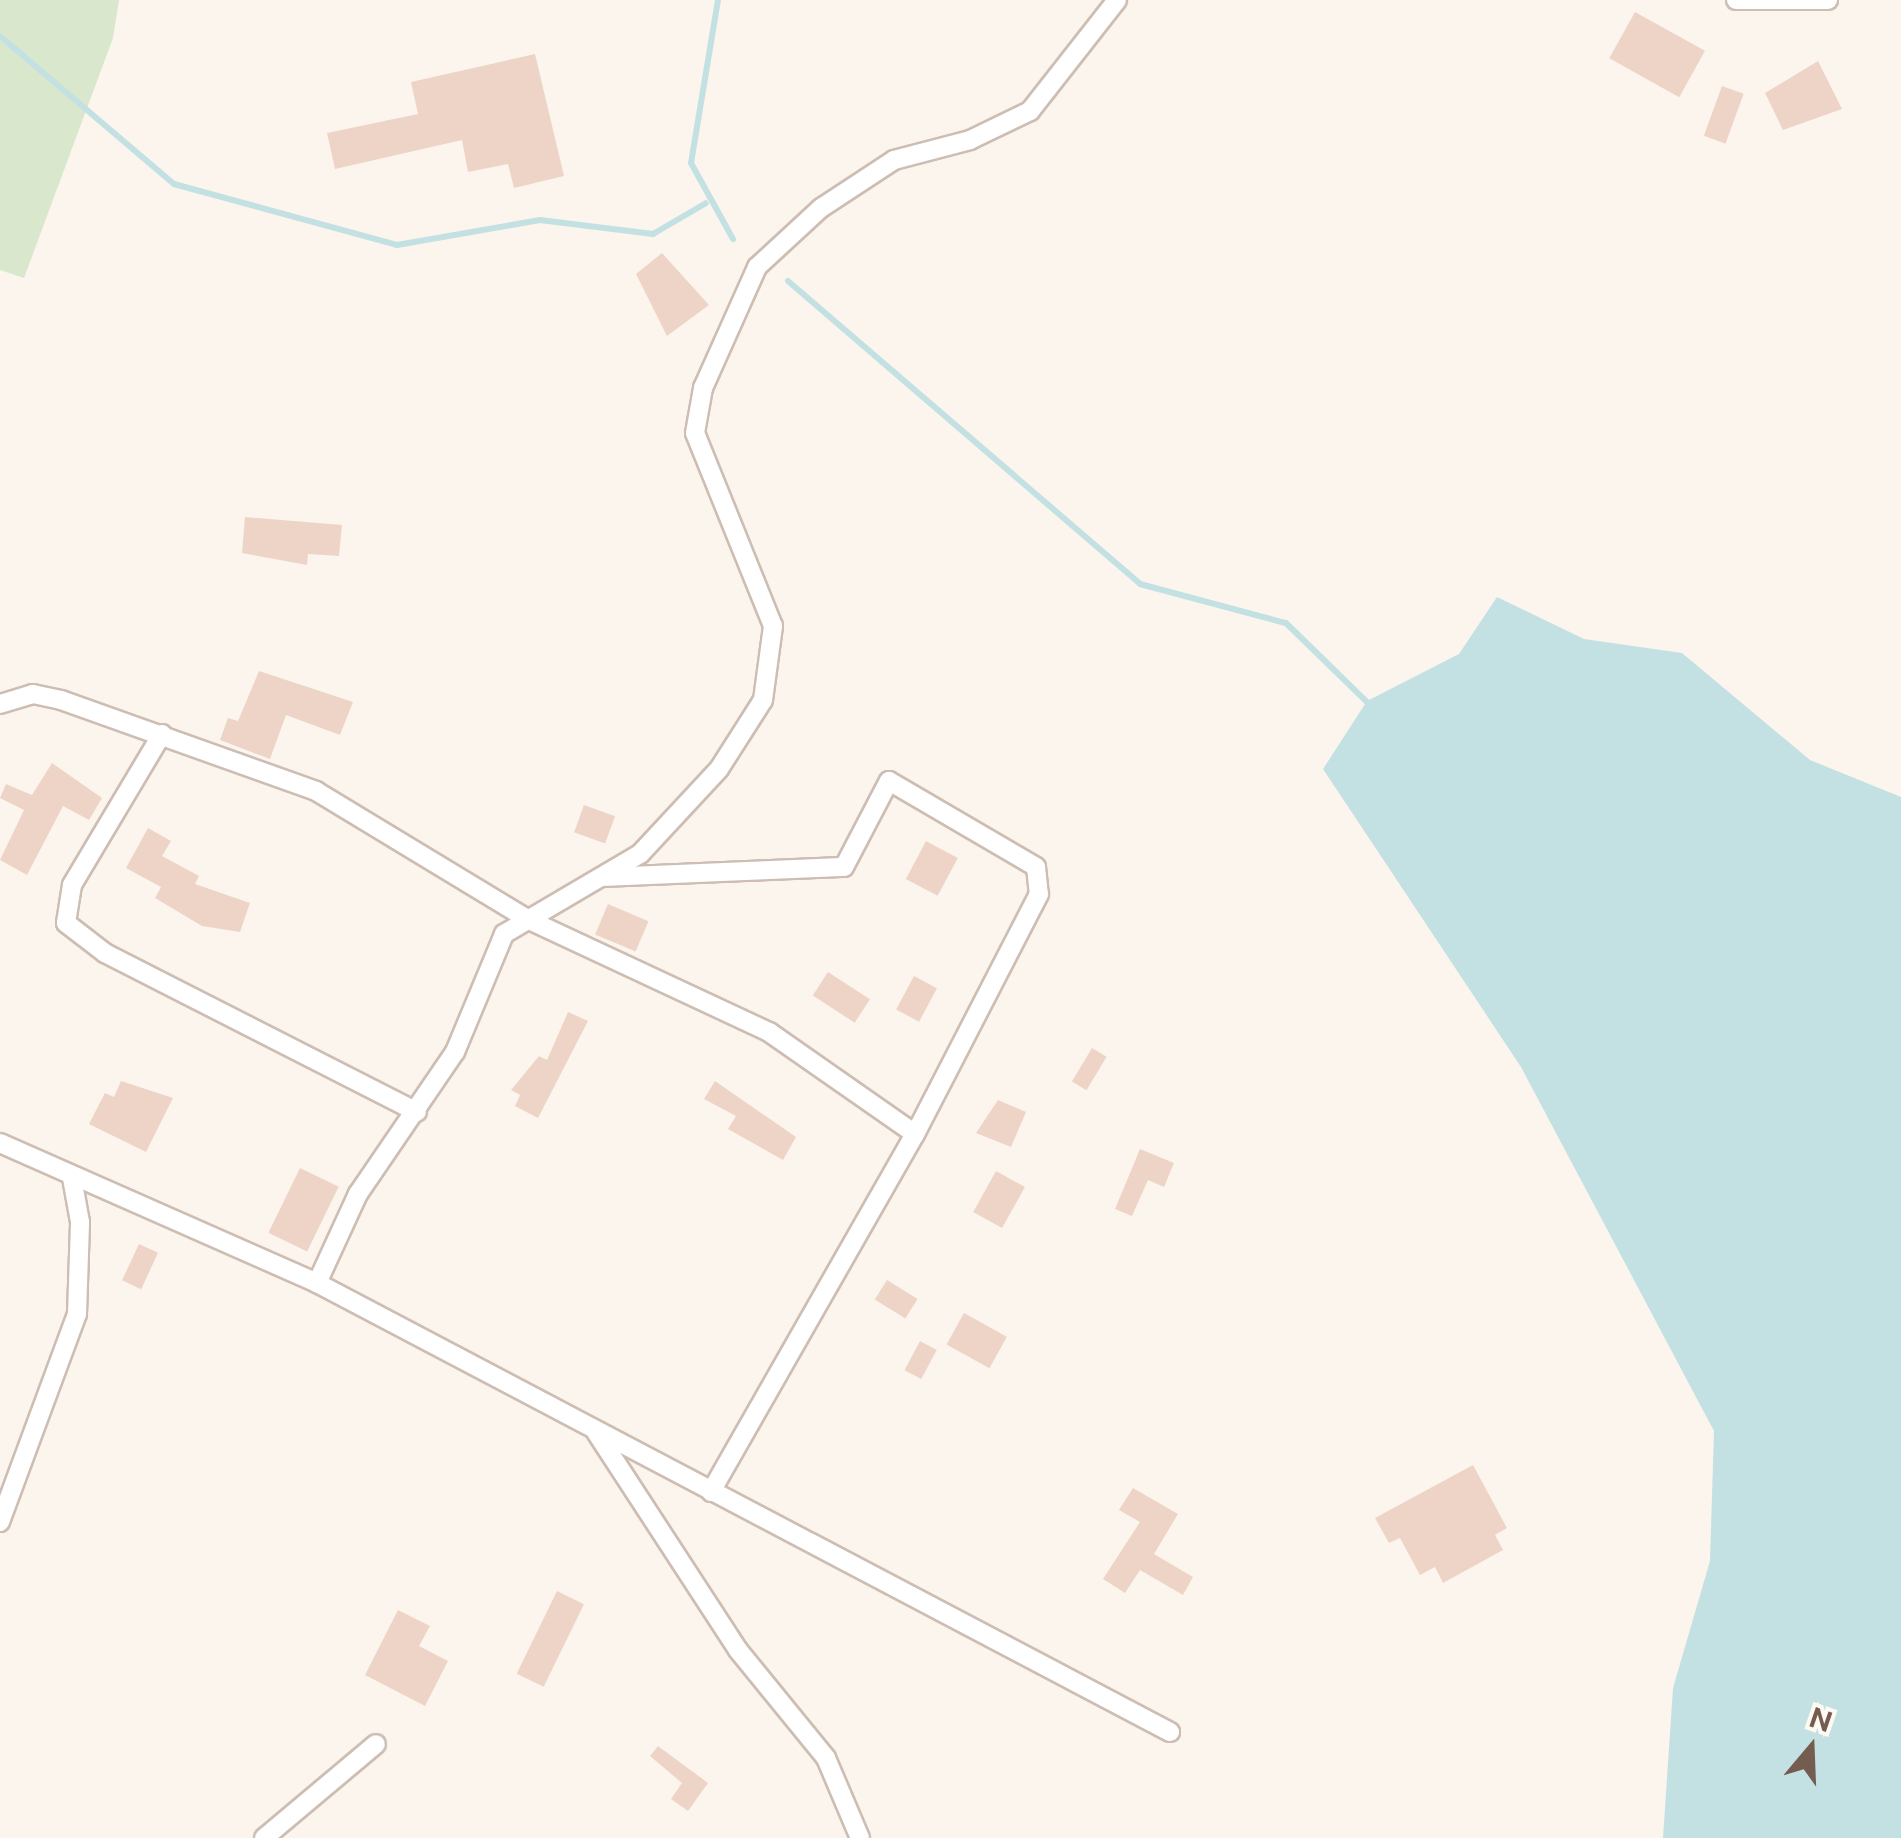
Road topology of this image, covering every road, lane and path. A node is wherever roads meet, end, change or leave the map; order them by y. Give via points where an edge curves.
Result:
1 (1117, 0) edge
2 (1736, 0) edge
3 (1828, 0) edge
4 (0, 704) edge
5 (162, 734) junction
6 (602, 878) junction
7 (529, 920) junction
8 (418, 1112) junction
9 (915, 1134) junction
10 (0, 1143) edge
11 (72, 1178) junction
12 (317, 1283) junction
13 (593, 1428) junction
14 (711, 1492) junction
15 (0, 1522) edge
16 (1170, 1732) dead end
17 (376, 1744) dead end
18 (264, 1838) edge
19 (860, 1838) edge

1 - 6 street via 1030,111 988,133 894,160 821,208 758,267 703,388 696,433 772,626 763,700 681,812
2 - 3 street
4 - 5 street via 32,694
5 - 7 street via 316,791
5 - 8 street via 72,885 66,923 105,953
6 - 7 street
6 - 9 street via 844,867 862,844 882,785 898,781 1036,868 1039,894
7 - 8 street via 504,934 490,955 455,1052
7 - 9 street via 769,1032
8 - 12 street via 358,1194
9 - 14 street
10 - 11 street
11 - 12 street via 132,1197
11 - 15 street via 80,1222 77,1314
12 - 13 street
13 - 14 street
13 - 19 street via 738,1650 826,1758
14 - 16 street
17 - 18 street

